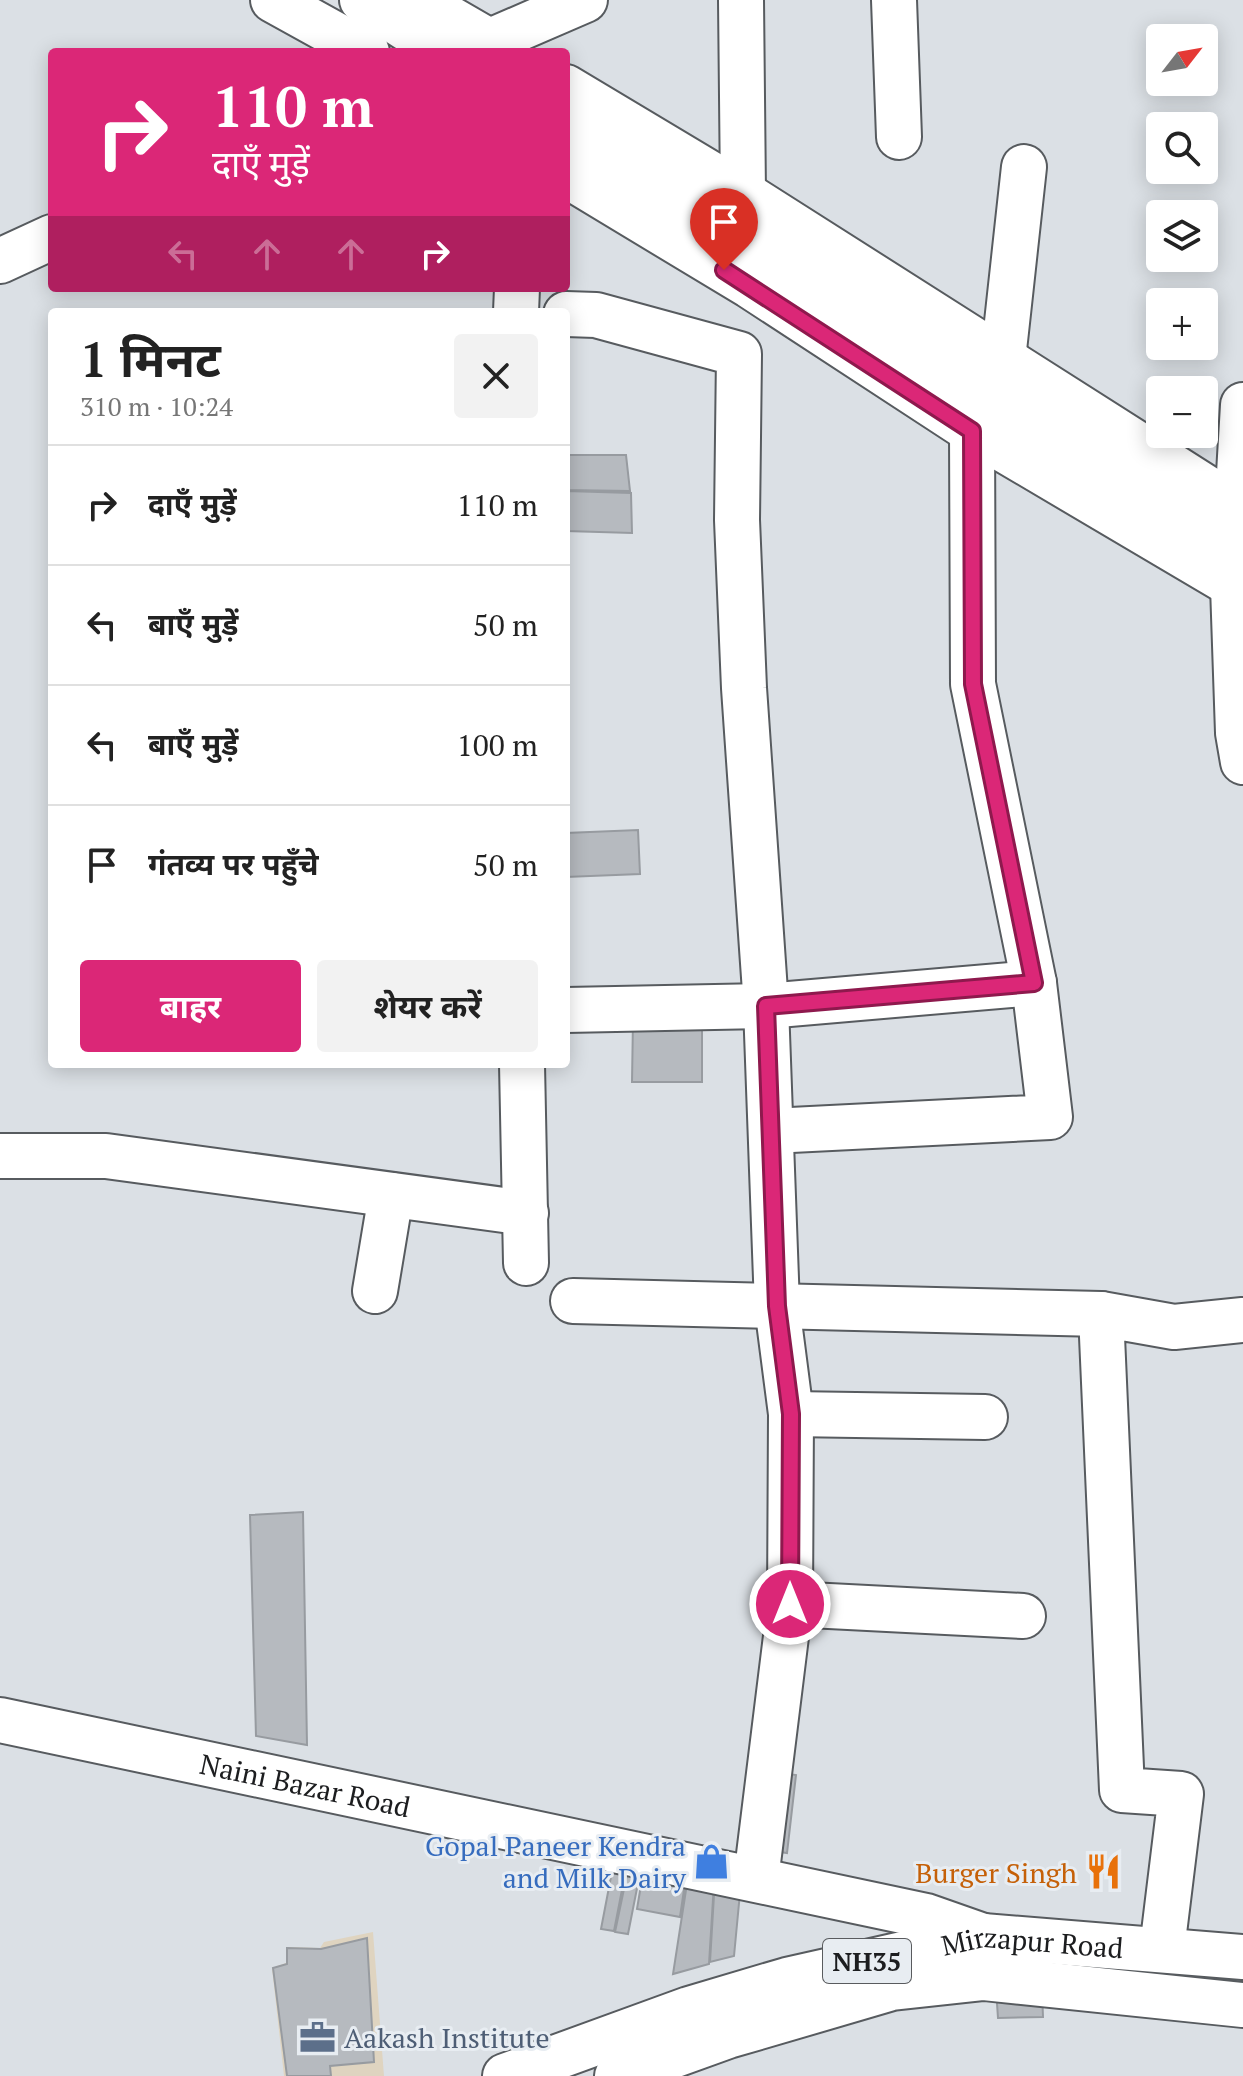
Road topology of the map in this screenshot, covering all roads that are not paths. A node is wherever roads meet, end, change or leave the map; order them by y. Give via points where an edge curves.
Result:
1 (273, 0) edge
2 (362, 0) edge
3 (418, 0) edge
4 (585, 0) edge
5 (741, 0) edge
6 (894, 0) edge
7 (360, 48) edge
8 (437, 48) edge
9 (488, 48) edge
10 (570, 89) edge
11 (570, 134) edge
12 (899, 137) dead end
13 (1024, 167) dead end
14 (570, 177) edge
15 (743, 193) junction
16 (48, 239) edge
17 (0, 261) edge
18 (570, 314) edge
19 (1003, 359) junction
20 (1243, 405) edge
21 (972, 431) junction
22 (1240, 549) edge
23 (1243, 762) edge
24 (1034, 983) junction
25 (766, 1006) junction
26 (570, 1010) edge
27 (522, 1068) edge
28 (771, 1131) junction
29 (0, 1156) edge
30 (391, 1195) junction
31 (526, 1213) junction
32 (526, 1263) dead end
33 (375, 1291) dead end
34 (573, 1301) dead end
35 (777, 1306) junction
36 (1101, 1314) junction
37 (1243, 1320) edge
38 (791, 1414) junction
39 (985, 1417) dead end
40 (790, 1604) junction
41 (1023, 1616) dead end
42 (0, 1720) edge
43 (756, 1879) junction
44 (983, 1936) junction
45 (1041, 1940) junction
46 (1162, 1949) junction
47 (1243, 1957) edge
48 (1037, 1983) junction
49 (1243, 2005) edge
50 (505, 2076) edge
51 (617, 2076) edge

1 - 7 main road
2 - 8 main road
3 - 9 main road
4 - 9 main road
5 - 15 main road
6 - 12 main road
10 - 15 main road
11 - 22 main road via 786,265 1042,433
13 - 19 main road
14 - 21 main road via 750,286
15 - 19 main road
16 - 17 main road
18 - 25 main road via 596,315 739,354 742,642
19 - 22 main road
20 - 22 main road
21 - 22 main road
21 - 24 main road via 973,684
22 - 23 main road via 1238,733
24 - 25 main road
24 - 28 main road via 1050,1117
25 - 26 main road
25 - 28 main road
27 - 31 main road
28 - 35 main road
29 - 30 main road via 106,1156
30 - 31 main road
30 - 33 main road
31 - 32 main road
34 - 35 main road
35 - 36 main road
35 - 38 main road
36 - 37 main road via 1174,1327
36 - 46 main road via 1122,1790 1181,1794
38 - 39 main road
38 - 40 main road
40 - 41 main road
40 - 43 main road
42 - 43 main road, Naini Bazar Road
43 - 44 main road, Naini Bazar Road via 926,1916
44 - 45 main road, Mirzapur Road / NH35
44 - 50 main road, Mirzapur Road / NH35 via 717,2000
45 - 46 main road, Mirzapur Road / NH35
45 - 48 main road
46 - 47 main road, Mirzapur Road / NH35
48 - 49 main road, Mirzapur Road / NH35
48 - 51 main road, Mirzapur Road / NH35 via 984,1978 892,1988 728,2036

